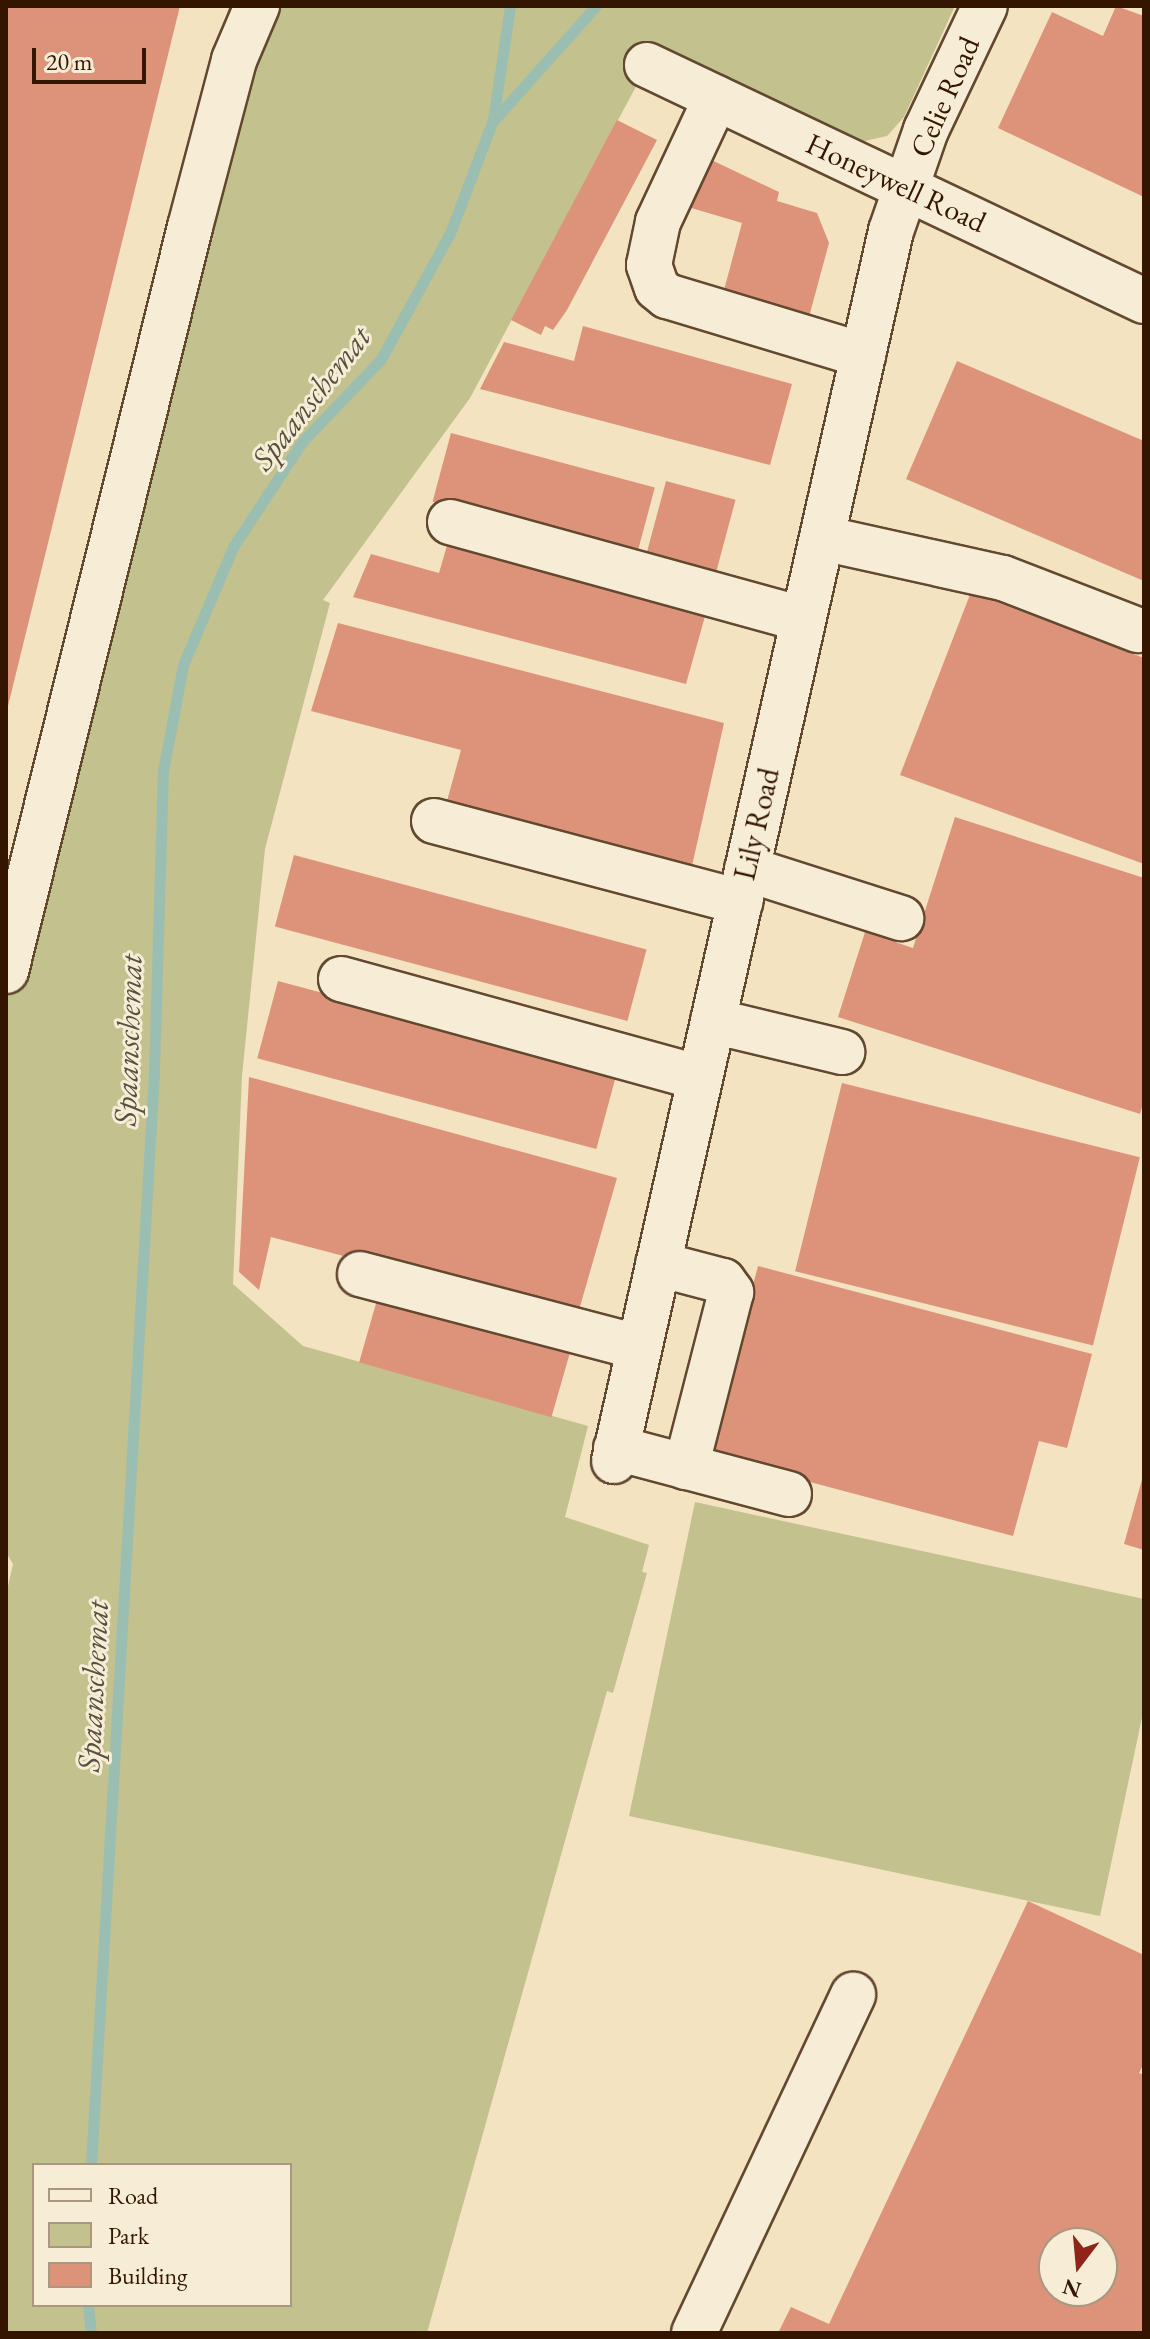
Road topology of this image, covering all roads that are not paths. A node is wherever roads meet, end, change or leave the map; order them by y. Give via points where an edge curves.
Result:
1 (257, 6) edge
2 (985, 6) edge
3 (647, 65) dead end
4 (716, 98) junction
5 (907, 189) junction
6 (1144, 301) edge
7 (863, 355) junction
8 (450, 522) dead end
9 (822, 538) junction
10 (803, 619) junction
11 (1138, 630) dead end
12 (434, 821) dead end
13 (744, 886) junction
14 (901, 918) dead end
15 (6, 971) edge
16 (341, 979) dead end
17 (713, 1021) junction
18 (842, 1052) dead end
19 (700, 1078) junction
20 (658, 1264) junction
21 (360, 1274) dead end
22 (639, 1347) junction
23 (686, 1467) junction
24 (789, 1494) dead end
25 (853, 1995) dead end
26 (694, 2333) edge

1 - 15 street via 234,60 190,227
2 - 5 street, Celie Road via 926,130
3 - 4 street, Honeywell Road
4 - 5 street, Honeywell Road
4 - 7 street via 658,222 649,265 657,288 667,296
5 - 6 street, Honeywell Road
5 - 7 street, Lily Road via 891,231
7 - 9 street, Lily Road
8 - 10 street
9 - 10 street, Lily Road
9 - 11 street via 1003,578
10 - 13 street, Lily Road
12 - 13 street
13 - 14 street
13 - 17 street, Lily Road
16 - 19 street
17 - 18 street
17 - 19 street, Lily Road
19 - 20 street, Lily Road
20 - 22 street, Lily Road
20 - 23 street via 723,1281 731,1292
21 - 22 street
22 - 23 street, Lily Road via 615,1455
23 - 24 street
25 - 26 street

